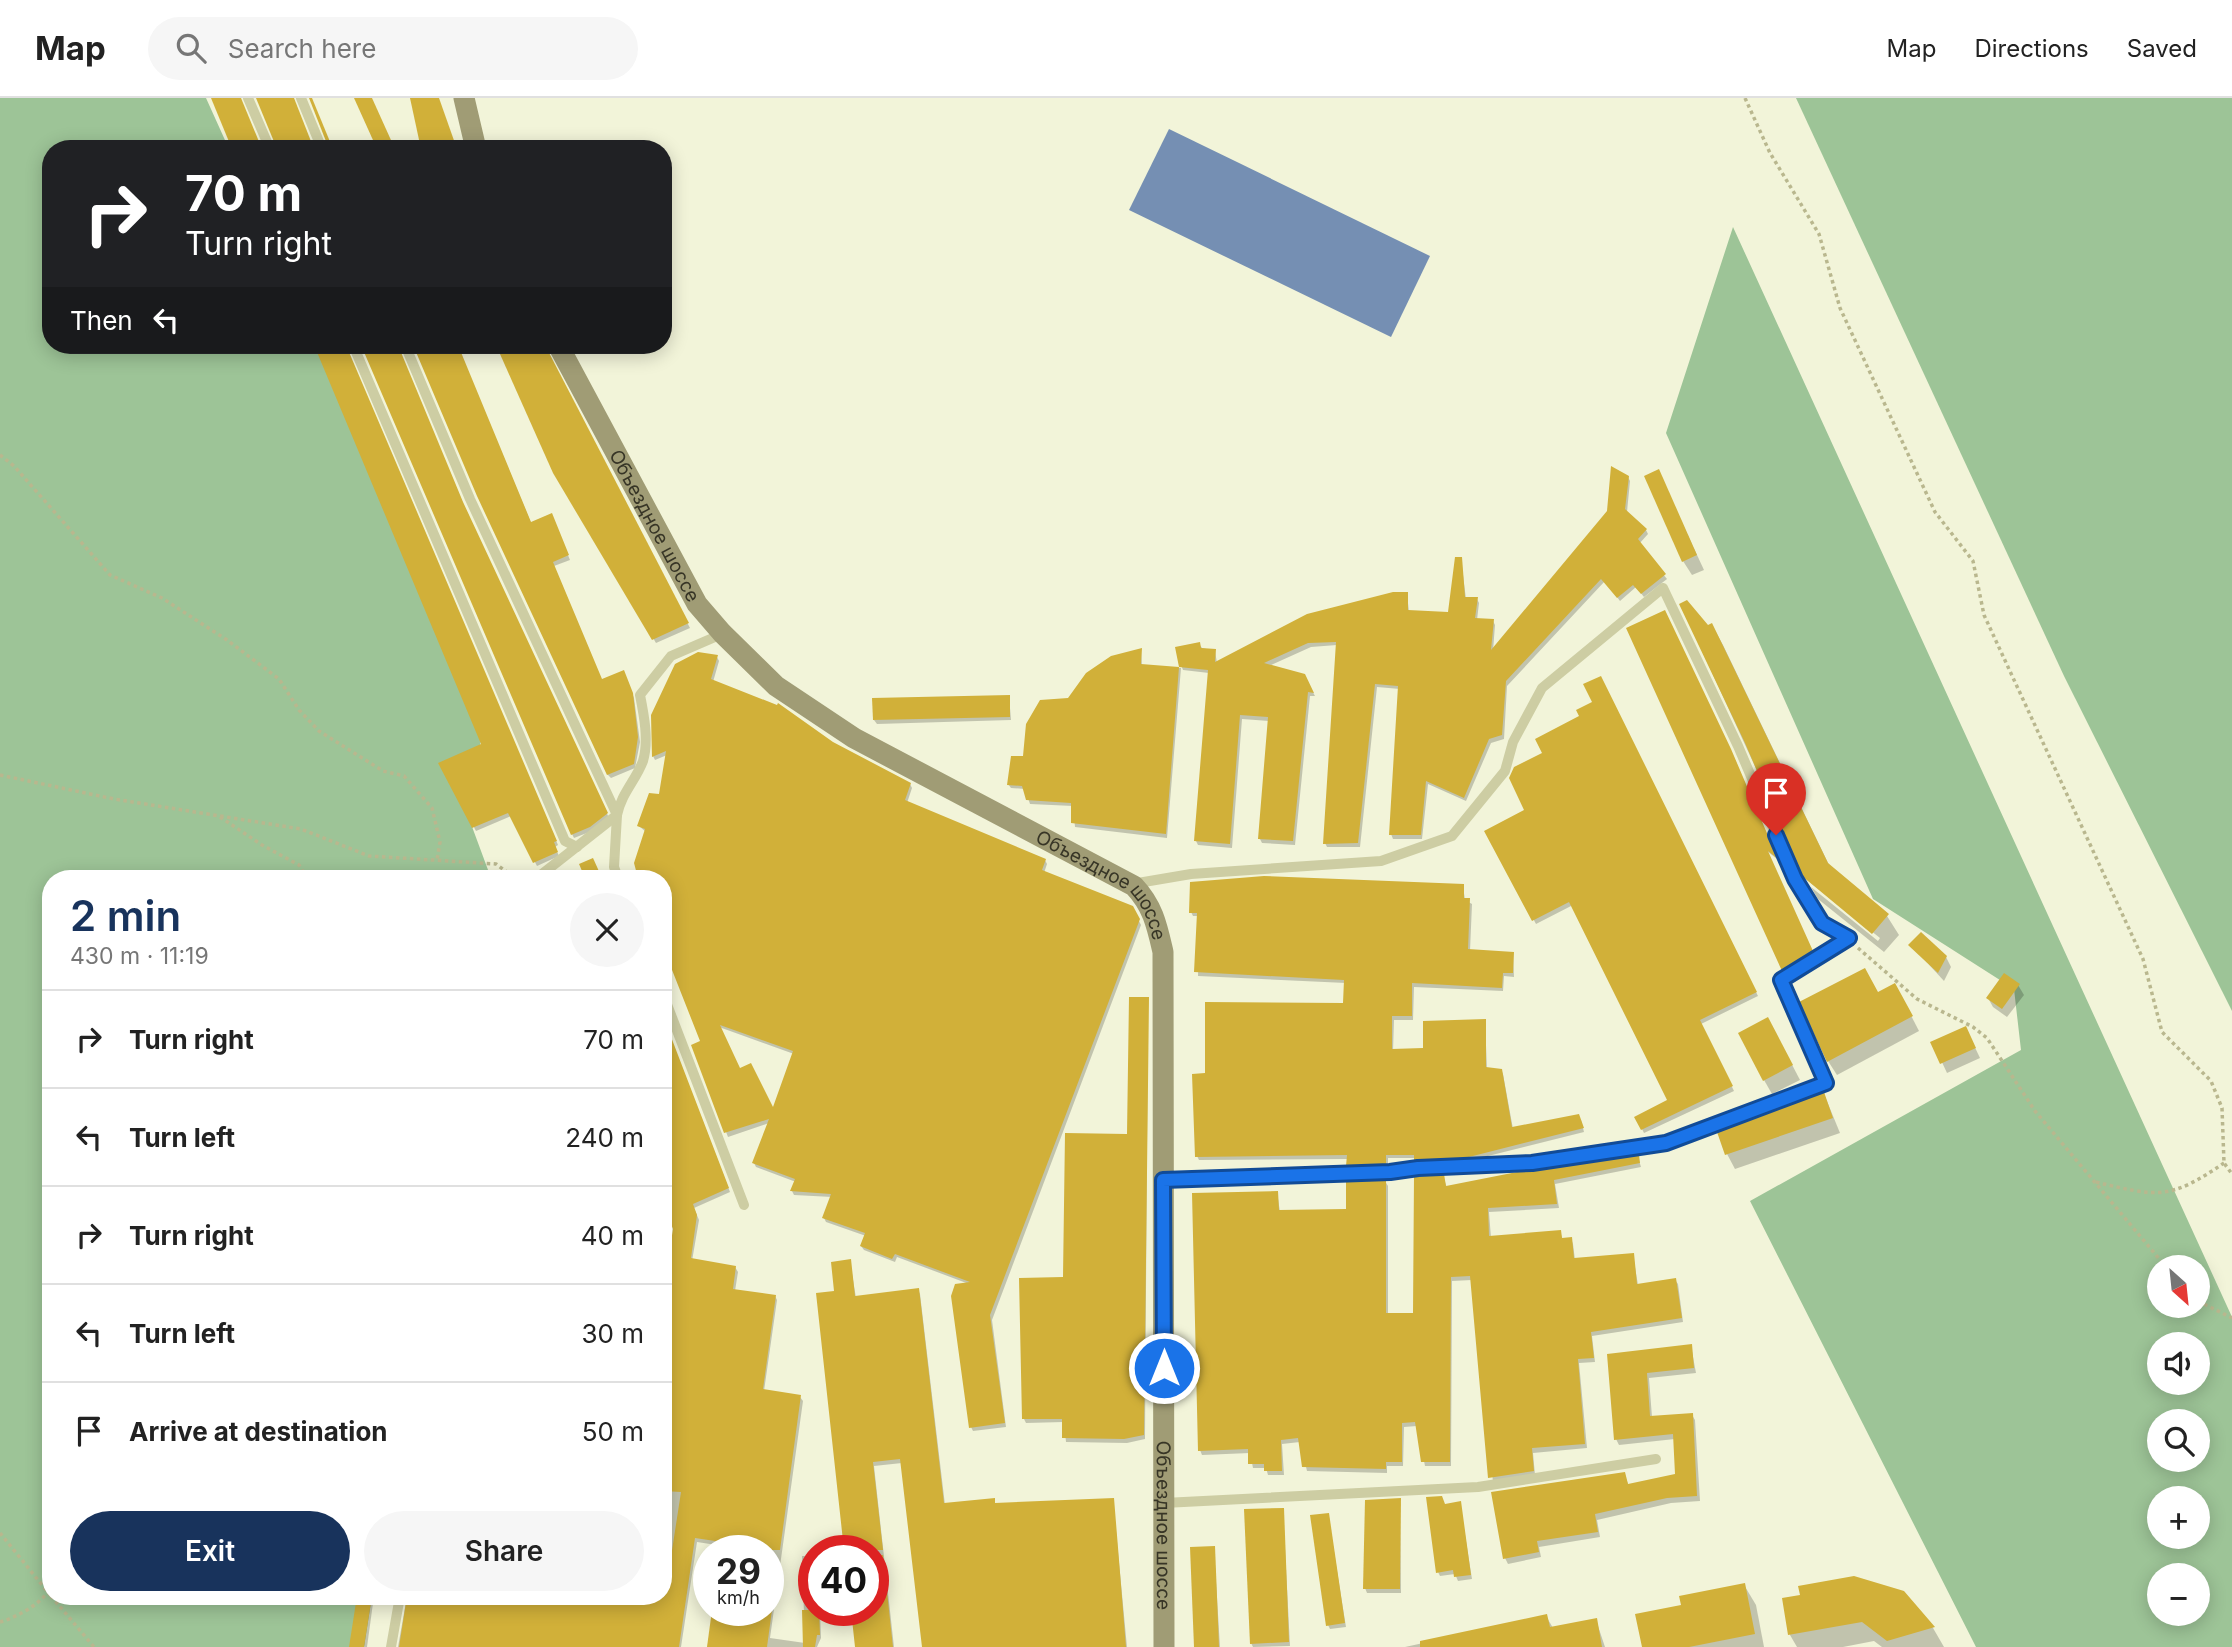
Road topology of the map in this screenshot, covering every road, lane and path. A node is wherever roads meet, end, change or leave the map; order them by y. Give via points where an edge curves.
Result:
1 (248, 98) edge
2 (302, 98) edge
3 (464, 98) edge
4 (1745, 98) edge
5 (266, 140) edge
6 (318, 140) edge
7 (474, 140) edge
8 (357, 354) edge
9 (409, 354) edge
10 (563, 354) edge
11 (0, 455) edge
12 (722, 634) junction
13 (0, 775) edge
14 (617, 815) junction
15 (219, 816) junction
16 (578, 847) junction
17 (438, 860) junction
18 (302, 870) edge
19 (504, 870) edge
20 (548, 870) edge
21 (615, 870) edge
22 (1131, 884) junction
23 (1849, 938) junction
24 (672, 1017) edge
25 (2224, 1163) junction
26 (2232, 1174) edge
27 (1163, 1180) junction
28 (2095, 1182) junction
29 (744, 1205) dead end
30 (2156, 1255) edge
31 (2210, 1307) edge
32 (2232, 1318) edge
33 (1656, 1459) dead end
34 (1164, 1503) junction
35 (0, 1532) edge
36 (42, 1585) edge
37 (42, 1600) edge
38 (58, 1605) edge
39 (398, 1605) edge
40 (0, 1622) edge
41 (94, 1647) edge
42 (391, 1647) edge
43 (1164, 1647) edge

1 - 5 lane
2 - 6 lane
3 - 7 street
4 - 25 path via 1770,153 1819,234 1840,308 1936,512 1973,561 1984,615 2143,960 2162,1032 2211,1081 2222,1108
8 - 16 lane via 565,841
9 - 14 lane via 470,499
10 - 12 street, Объездное шоссе via 697,604
11 - 17 path via 110,575 162,598 227,640 279,679 320,731 383,771 404,776 432,808 440,842
12 - 14 lane via 671,656 640,695 645,721 643,760
12 - 22 street, Объездное шоссе via 776,686 853,738
13 - 15 path
14 - 16 lane
14 - 21 lane
15 - 17 path via 301,829 369,856
15 - 18 path
16 - 20 lane
17 - 19 path via 496,864
22 - 23 lane via 1191,874 1381,861 1452,836 1505,771 1513,742 1542,688 1663,588 1795,879 1822,923
22 - 27 street, Объездное шоссе via 1148,901 1163,952
23 - 27 lane via 1781,980 1826,1083 1666,1143 1532,1163
23 - 28 path via 1917,999 1987,1038 2035,1111
24 - 29 lane
25 - 26 path
25 - 28 path via 2190,1187 2149,1195
27 - 34 street, Объездное шоссе
28 - 30 path
31 - 32 path
33 - 34 lane via 1478,1487
34 - 43 street, Объездное шоссе
35 - 36 path
37 - 40 path
38 - 41 path
39 - 42 lane

